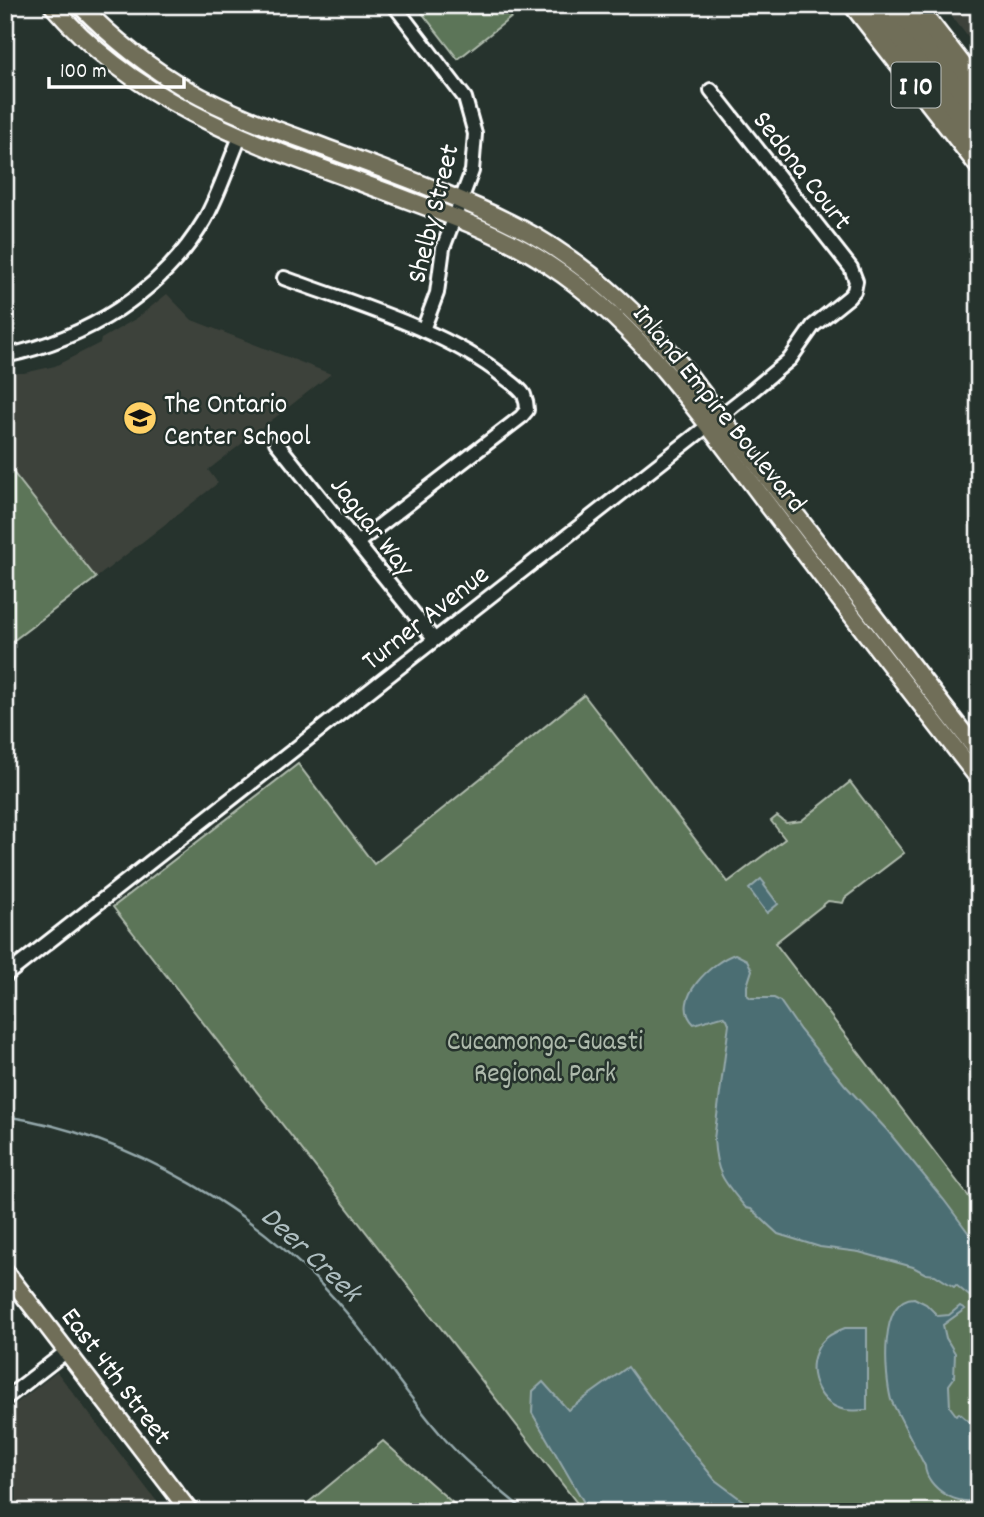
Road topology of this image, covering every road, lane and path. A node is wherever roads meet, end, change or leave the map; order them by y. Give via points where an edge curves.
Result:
1 (52, 5) edge
2 (80, 5) edge
3 (394, 5) edge
4 (854, 5) edge
5 (877, 5) edge
6 (896, 5) edge
7 (915, 5) edge
8 (979, 88) edge
9 (711, 90) dead end
10 (979, 112) edge
11 (248, 120) junction
12 (240, 137) junction
13 (979, 139) edge
14 (979, 165) edge
15 (461, 200) junction
16 (454, 217) junction
17 (284, 278) dead end
18 (856, 281) joint
19 (423, 330) junction
20 (5, 356) edge
21 (714, 420) junction
22 (276, 442) dead end
23 (357, 543) junction
24 (434, 639) junction
25 (979, 753) edge
26 (979, 779) edge
27 (5, 976) edge
28 (5, 1271) edge
29 (67, 1351) junction
30 (5, 1399) edge
31 (190, 1512) edge

1 - 12 main road, Inland Empire Boulevard via 131,78
2 - 11 main road, Inland Empire Boulevard via 151,66
3 - 15 street, Shelby Street via 465,98 472,117 475,151
4 - 14 highway, I 10
5 - 13 highway
6 - 10 highway
7 - 8 highway, I 10
9 - 18 street, Sedona Court via 851,268
11 - 12 main road
11 - 15 main road, Inland Empire Boulevard
12 - 16 main road, Inland Empire Boulevard
12 - 20 street via 204,220 152,285 89,327 57,342
15 - 16 street, Shelby Street
15 - 21 main road, Inland Empire Boulevard via 530,234 623,301 659,339
16 - 19 street, Shelby Street
16 - 21 main road, Inland Empire Boulevard via 504,238 548,264 604,306
17 - 19 street
18 - 21 street, Turner Avenue via 849,298 813,326 790,359
19 - 23 street via 492,367 524,395 527,410
21 - 24 street, Turner Avenue
21 - 25 main road, Inland Empire Boulevard
21 - 26 main road, Inland Empire Boulevard
22 - 23 street, Jaguar Way
23 - 24 street, Jaguar Way
24 - 27 street, Turner Avenue
28 - 29 main road, East 4th Street
29 - 30 street
29 - 31 main road, East 4th Street

